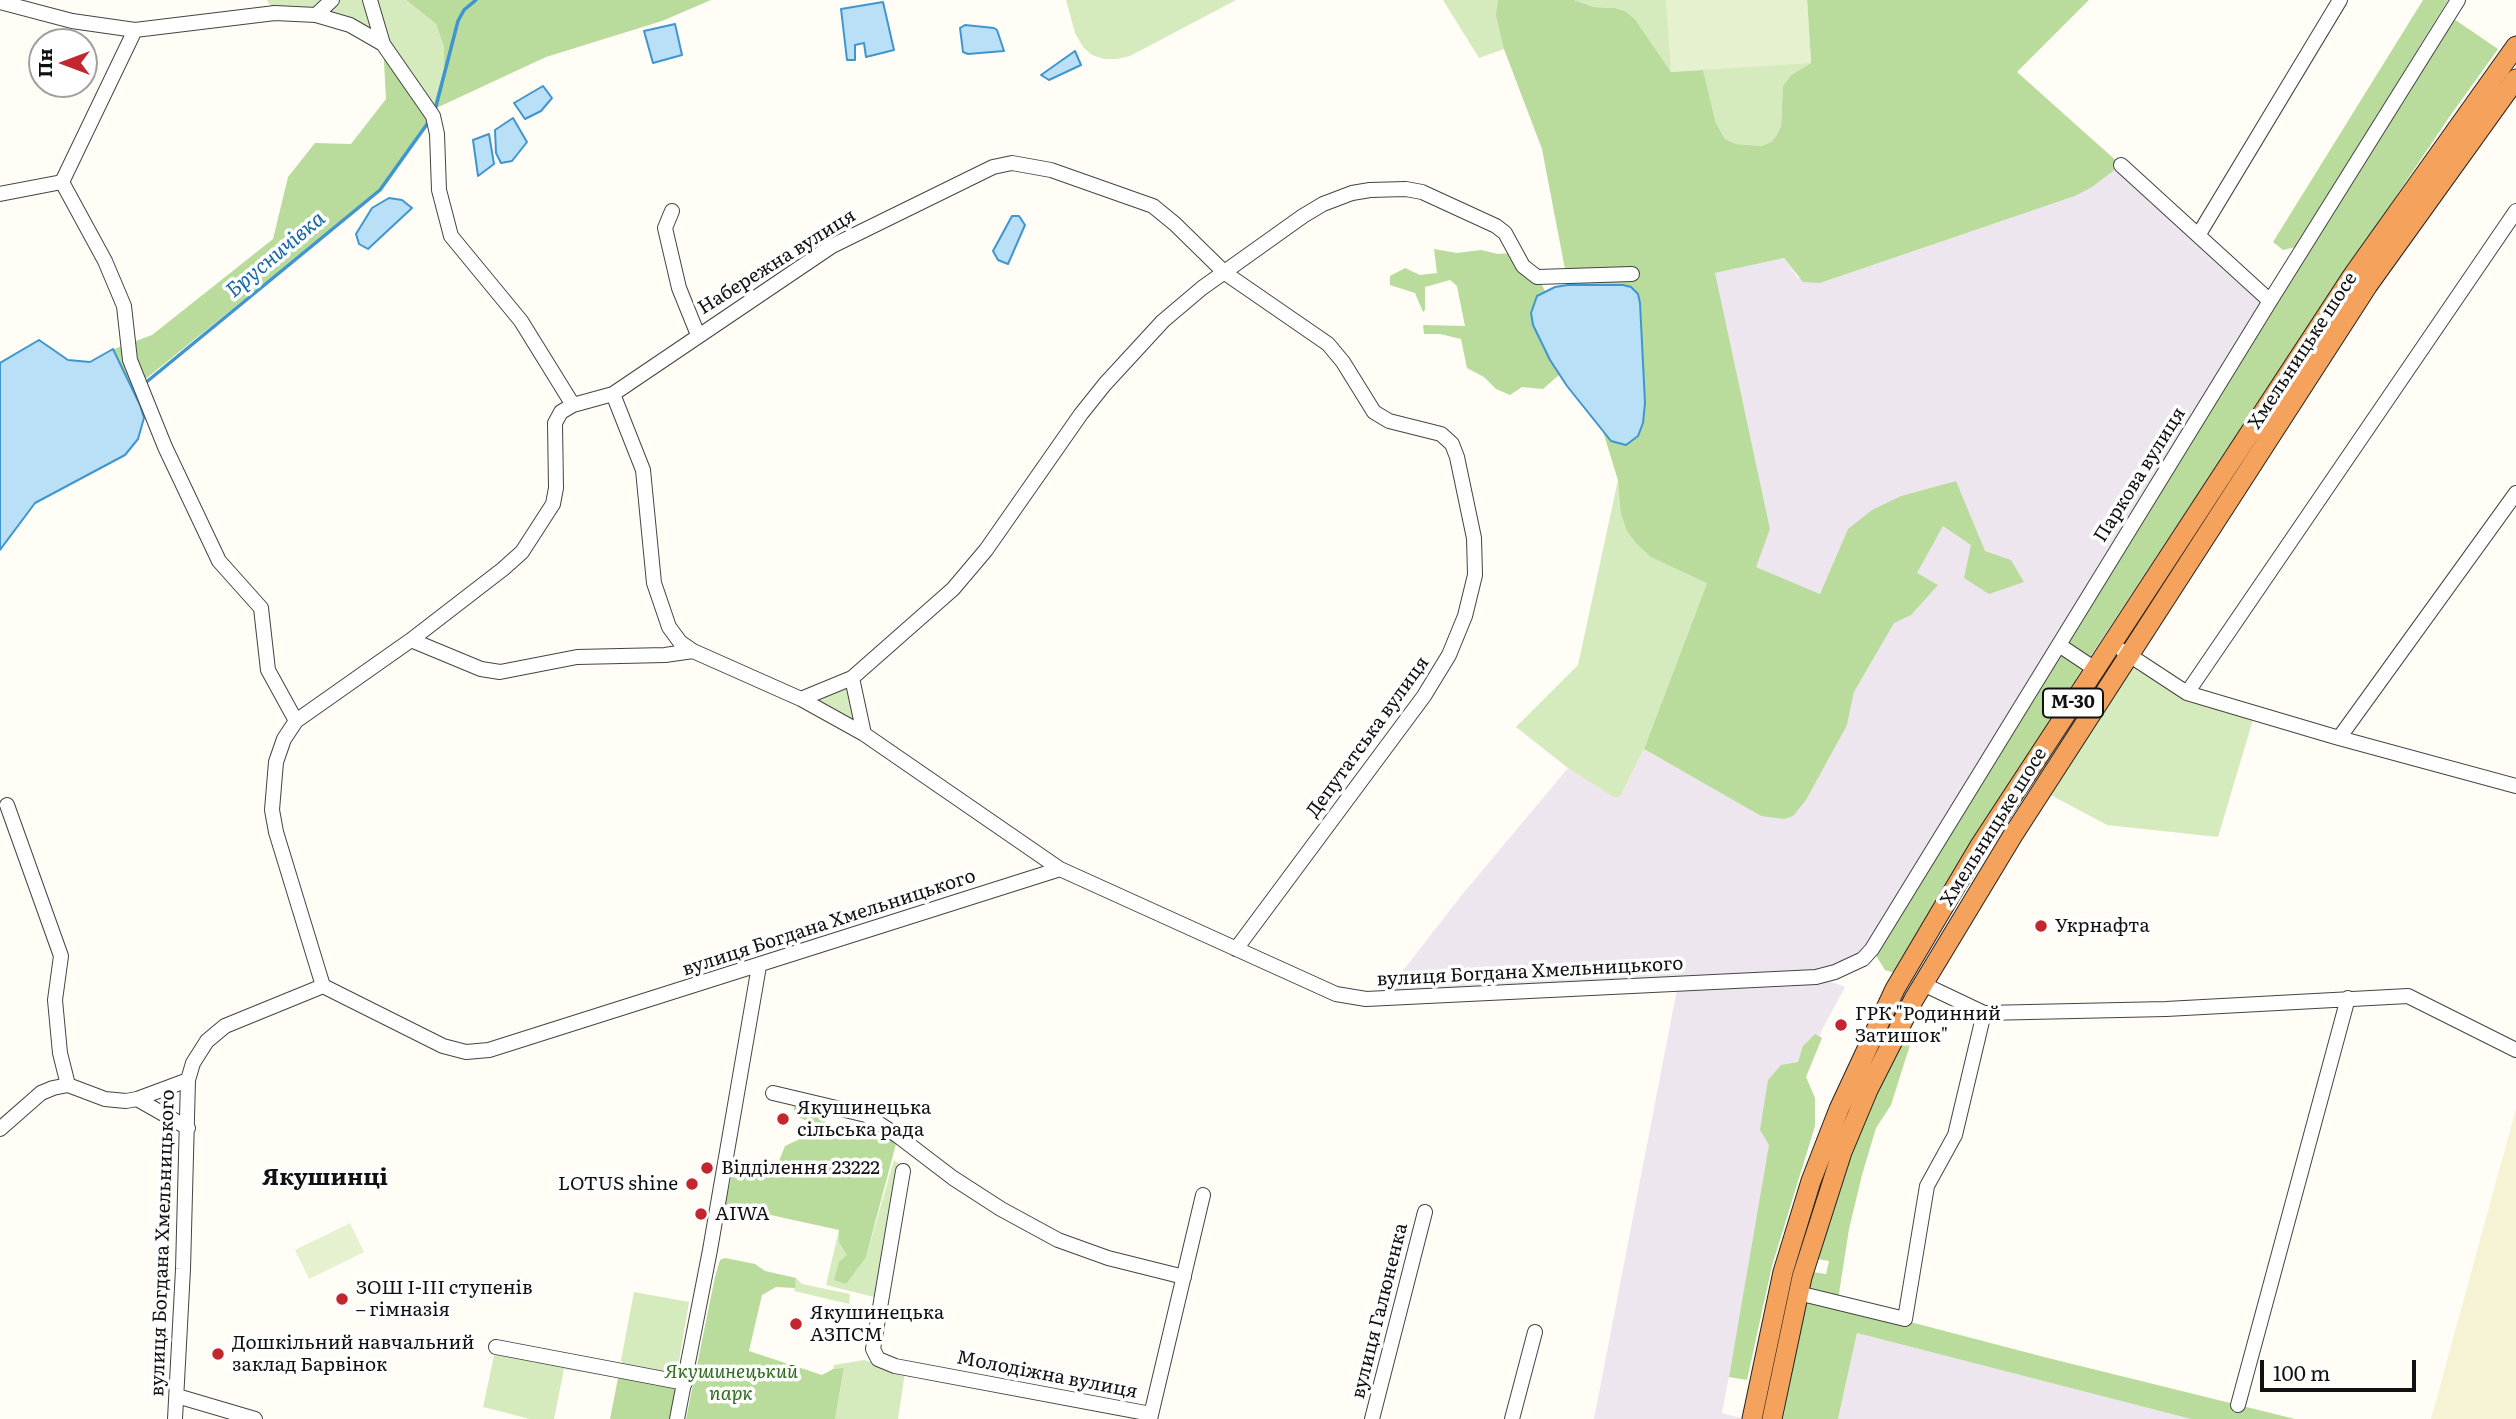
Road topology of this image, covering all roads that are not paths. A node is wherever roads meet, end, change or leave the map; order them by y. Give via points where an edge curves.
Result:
1 (332, 0) edge
2 (370, 0) edge
3 (2340, 0) edge
4 (2458, 0) edge
5 (0, 2) edge
6 (316, 15) junction
7 (135, 30) junction
8 (383, 44) junction
9 (2516, 46) edge
10 (2516, 79) edge
11 (2121, 164) dead end
12 (62, 182) junction
13 (0, 194) edge
14 (672, 211) dead end
15 (2516, 211) edge
16 (2199, 233) junction
17 (1225, 273) junction
18 (1632, 274) dead end
19 (2270, 301) junction
20 (698, 335) junction
21 (613, 394) junction
22 (573, 405) junction
23 (2516, 493) edge
24 (411, 640) junction
25 (2112, 643) junction
26 (2059, 645) junction
27 (693, 651) junction
28 (2129, 655) junction
29 (2095, 668) junction
30 (852, 678) junction
31 (2187, 693) junction
32 (801, 699) junction
33 (296, 721) junction
34 (864, 734) junction
35 (2339, 738) junction
36 (2516, 786) edge
37 (6, 805) dead end
38 (1060, 869) junction
39 (1236, 949) junction
40 (1851, 965) joint
41 (759, 966) junction
42 (1904, 973) junction
43 (1923, 984) junction
44 (323, 986) junction
45 (2348, 998) junction
46 (1984, 1013) junction
47 (2516, 1050) edge
48 (188, 1080) junction
49 (68, 1085) junction
50 (773, 1093) dead end
51 (137, 1099) junction
52 (188, 1128) junction
53 (0, 1129) edge
54 (903, 1171) dead end
55 (1203, 1195) dead end
56 (1425, 1212) dead end
57 (1184, 1277) junction
58 (1798, 1293) junction
59 (1535, 1332) dead end
60 (496, 1347) dead end
61 (685, 1383) junction
62 (177, 1396) junction
63 (2238, 1405) dead end
64 (1150, 1416) edge
65 (175, 1419) edge
66 (256, 1419) edge
67 (677, 1419) edge
68 (1371, 1419) edge
69 (1512, 1419) edge
70 (1752, 1419) edge
71 (1772, 1419) edge

1 - 6 street
2 - 8 street
3 - 16 street
4 - 19 street, Паркова вулиця
5 - 7 street via 72,21
6 - 7 street via 275,13
6 - 8 street via 350,25
7 - 12 street
8 - 22 street via 433,116 438,134 439,190 451,236 521,321
9 - 25 highway, Хмельницьке шосе / М-30 via 2353,275
10 - 28 highway, Хмельницьке шосе / М-30 via 2368,285
11 - 16 street
12 - 13 street
12 - 33 street via 124,306 130,360 165,447 219,561 261,608 268,670
14 - 20 street via 665,228 679,288
15 - 31 street
16 - 19 street
17 - 18 street via 1323,204 1352,193 1392,188 1422,192 1496,226 1505,233 1523,266 1537,277
17 - 20 street, Набережна вулиця via 1153,206 1021,163 993,167 832,246
17 - 30 street via 1163,321 1105,384 986,551 953,589
17 - 39 street, Депутатська вулиця via 1328,344 1378,416 1447,438 1457,457 1475,553 1471,595 1440,672
19 - 26 street, Паркова вулиця
20 - 21 street, Набережна вулиця
21 - 22 street, Набережна вулиця
21 - 27 street via 643,470 654,583 673,635
22 - 24 street via 561,412 555,424 556,488 550,512 512,561
23 - 35 street
24 - 27 street via 481,669 500,672 577,657
24 - 33 street
25 - 28 street
25 - 29 highway, Хмельницьке шосе / М-30
26 - 29 street
26 - 40 street, Паркова вулиця via 1872,949
27 - 32 street
28 - 31 street
28 - 43 highway, Хмельницьке шосе / М-30
29 - 42 highway, Хмельницьке шосе / М-30
30 - 32 street
30 - 34 street
31 - 35 street
32 - 34 street
33 - 44 street via 276,762 272,810
34 - 38 street
35 - 36 street
37 - 49 street via 61,956 55,1000
38 - 39 street, вулиця Богдана Хмельницького
38 - 41 street, вулиця Богдана Хмельницького
39 - 40 street, вулиця Богдана Хмельницького via 1336,994 1366,999 1816,977
41 - 44 street, вулиця Богдана Хмельницького via 477,1052 443,1046
41 - 61 street
42 - 43 highway
42 - 70 highway, Хмельницьке шосе / М-30 via 1843,1099 1811,1181 1783,1272
43 - 46 street
43 - 58 highway, Хмельницьке шосе / М-30 via 1856,1118
44 - 48 street, вулиця Богдана Хмельницького via 215,1032 198,1051
45 - 46 street
45 - 47 street via 2408,996
45 - 63 street
46 - 58 street via 1955,1135 1927,1186 1905,1319
48 - 51 street
48 - 52 street, вулиця Богдана Хмельницького
49 - 51 street via 105,1099
49 - 53 street via 41,1093
50 - 57 street via 866,1115 959,1182 1038,1231 1100,1256
51 - 52 street
52 - 62 street, вулиця Богдана Хмельницького
54 - 64 street, Молодіжна вулиця via 873,1349 878,1359
55 - 57 street
56 - 68 street, вулиця Галюненка
57 - 64 street
58 - 71 highway, Хмельницьке шосе / М-30
59 - 69 street
60 - 61 street
61 - 67 street
62 - 65 street, вулиця Богдана Хмельницького
62 - 66 street

